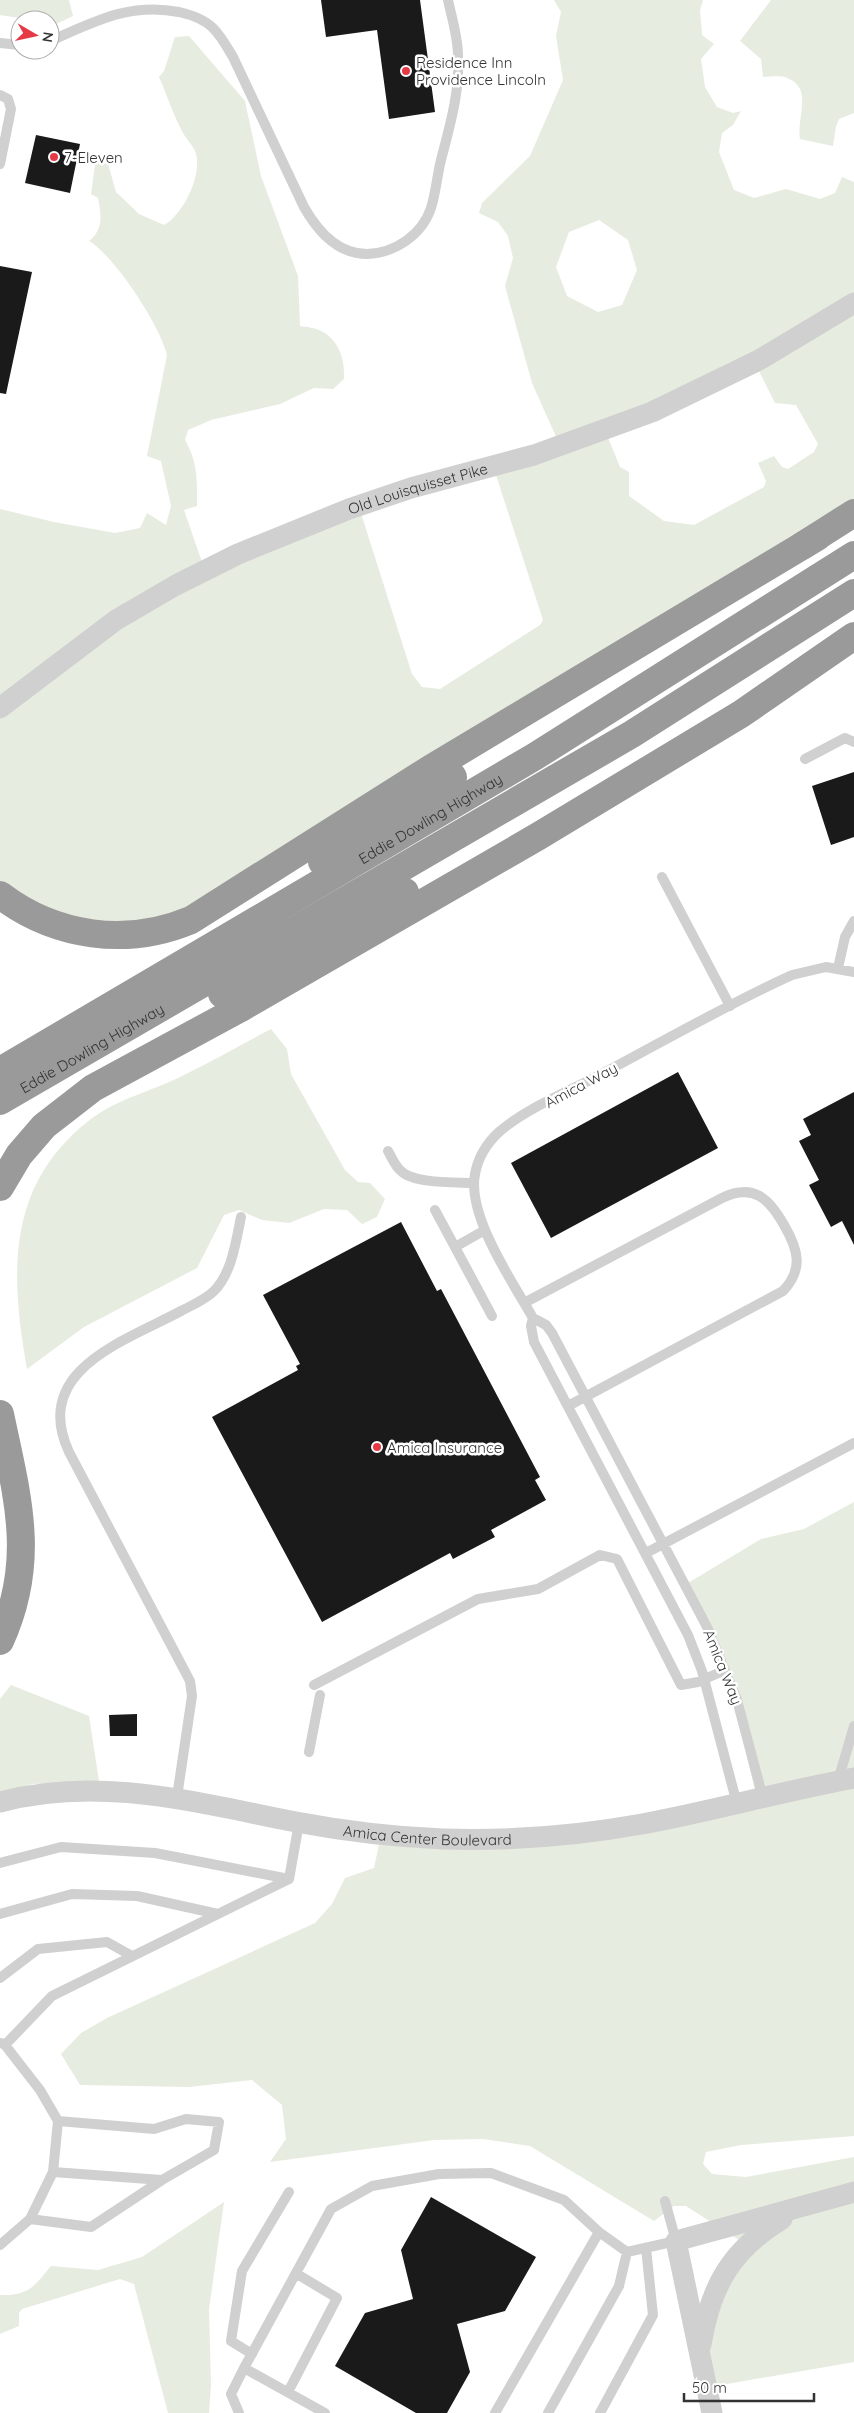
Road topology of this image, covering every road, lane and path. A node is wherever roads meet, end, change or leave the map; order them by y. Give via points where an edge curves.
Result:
1 (448, 0) edge
2 (60, 37) edge
3 (0, 94) edge
4 (4, 127) edge
5 (0, 161) edge
6 (854, 303) edge
7 (854, 513) edge
8 (817, 537) junction
9 (854, 556) edge
10 (854, 593) edge
11 (851, 638) edge
12 (0, 708) edge
13 (854, 742) edge
14 (805, 759) dead end
15 (662, 877) dead end
16 (0, 895) edge
17 (854, 921) edge
18 (838, 968) junction
19 (854, 972) edge
20 (126, 998) junction
21 (730, 1006) junction
22 (0, 1071) edge
23 (0, 1101) edge
24 (0, 1117) edge
25 (388, 1151) dead end
26 (474, 1183) junction
27 (0, 1187) edge
28 (435, 1210) dead end
29 (241, 1217) dead end
30 (486, 1230) junction
31 (455, 1247) junction
32 (524, 1303) junction
33 (492, 1316) dead end
34 (533, 1318) junction
35 (586, 1397) junction
36 (568, 1406) junction
37 (0, 1414) edge
38 (854, 1443) edge
39 (0, 1503) edge
40 (664, 1544) junction
41 (646, 1552) junction
42 (0, 1576) edge
43 (0, 1641) edge
44 (725, 1670) junction
45 (704, 1679) junction
46 (314, 1685) dead end
47 (320, 1695) dead end
48 (854, 1726) edge
49 (309, 1752) dead end
50 (846, 1780) edge
51 (177, 1797) junction
52 (763, 1798) junction
53 (0, 1802) edge
54 (737, 1804) junction
55 (299, 1823) junction
56 (0, 1863) edge
57 (289, 1879) junction
58 (0, 1914) edge
59 (218, 1914) junction
60 (132, 1956) junction
61 (0, 1978) edge
62 (3, 2044) edge
63 (58, 2121) junction
64 (53, 2172) junction
65 (162, 2180) junction
66 (289, 2192) dead end
67 (854, 2192) edge
68 (665, 2201) dead end
69 (802, 2207) junction
70 (30, 2219) junction
71 (598, 2232) junction
72 (676, 2241) junction
73 (0, 2245) edge
74 (646, 2248) junction
75 (627, 2252) junction
76 (297, 2274) junction
77 (700, 2353) junction
78 (252, 2354) junction
79 (244, 2368) junction
80 (288, 2392) junction
81 (240, 2413) edge
82 (325, 2413) edge
83 (495, 2413) edge
84 (548, 2413) edge
85 (600, 2413) edge
86 (712, 2413) edge

1 - 2 lane via 458,47 458,84 433,202 424,222 407,240 390,249 372,253 345,249 317,228 233,57 219,34 204,20 164,10 133,10
3 - 4 lane via 10,104
4 - 5 lane
6 - 12 street, Old Louisquisset Pike via 759,360 652,412 534,455 411,488 349,509 238,554 116,620
7 - 8 highway
8 - 16 highway via 430,769 176,927 143,934 75,931 39,919
8 - 20 highway via 227,922
9 - 20 highway, Eddie Dowling Highway via 541,753
10 - 23 highway, Eddie Dowling Highway via 632,734
11 - 24 highway via 614,776
11 - 27 highway via 741,714 537,837 248,1004 93,1088 44,1126 19,1155
13 - 14 lane via 845,738
15 - 21 lane
17 - 18 lane via 845,937
18 - 19 lane, Amica Way
18 - 21 lane, Amica Way via 803,971
20 - 22 highway, Eddie Dowling Highway
21 - 26 lane, Amica Way via 509,1124 482,1152
25 - 26 lane via 398,1168 407,1175 426,1180
26 - 30 lane, Amica Way via 476,1205
28 - 31 lane
29 - 51 lane via 228,1265 213,1292 87,1362 70,1382 60,1414 69,1452 190,1681 192,1696
30 - 31 lane
30 - 32 lane, Amica Way
31 - 33 lane
32 - 34 lane, Amica Way
32 - 35 lane via 729,1194 745,1191 761,1196 778,1214 793,1240 798,1259 794,1277 783,1291
34 - 35 lane, Amica Way via 546,1325 552,1333
34 - 36 lane, Amica Way via 530,1326 534,1342
35 - 36 lane
35 - 40 lane, Amica Way
36 - 41 lane, Amica Way
37 - 43 highway via 20,1511 22,1541 16,1593
38 - 40 lane
39 - 42 highway via 4,1533
40 - 41 lane
40 - 44 lane, Amica Way
41 - 45 lane, Amica Way via 688,1636
44 - 45 lane
44 - 52 lane, Amica Way via 742,1716
45 - 46 lane via 681,1685 617,1559 600,1555 538,1589 478,1599
45 - 54 lane, Amica Way
47 - 49 lane
48 - 50 lane
50 - 52 street, Amica Center Boulevard
51 - 53 street, Amica Center Boulevard via 82,1791
51 - 55 street, Amica Center Boulevard
52 - 54 street, Amica Center Boulevard
54 - 55 street, Amica Center Boulevard via 617,1828 513,1839 392,1835
55 - 57 lane
56 - 57 lane via 61,1847 154,1853
57 - 59 lane
58 - 59 lane via 72,1894 137,1896
59 - 60 lane
60 - 61 lane via 108,1942 38,1949
60 - 62 lane via 52,1996
62 - 63 lane via 40,2090
63 - 64 lane
63 - 65 lane via 154,2129 186,2119 219,2122 214,2150
64 - 65 lane
64 - 70 lane
65 - 70 lane via 91,2227
66 - 78 lane via 242,2271 231,2341
67 - 69 street
68 - 72 lane
69 - 72 street
69 - 77 street via 751,2240 727,2267 708,2313
70 - 73 lane
71 - 75 lane
71 - 76 lane via 564,2200 491,2173 439,2174 372,2186 331,2210
71 - 83 lane
72 - 74 lane
72 - 77 street
74 - 75 lane
74 - 85 lane via 653,2315
75 - 84 lane via 619,2286
76 - 78 lane
76 - 80 lane via 338,2298
77 - 86 street
78 - 79 lane
79 - 80 lane
79 - 81 lane via 231,2394
80 - 82 lane

